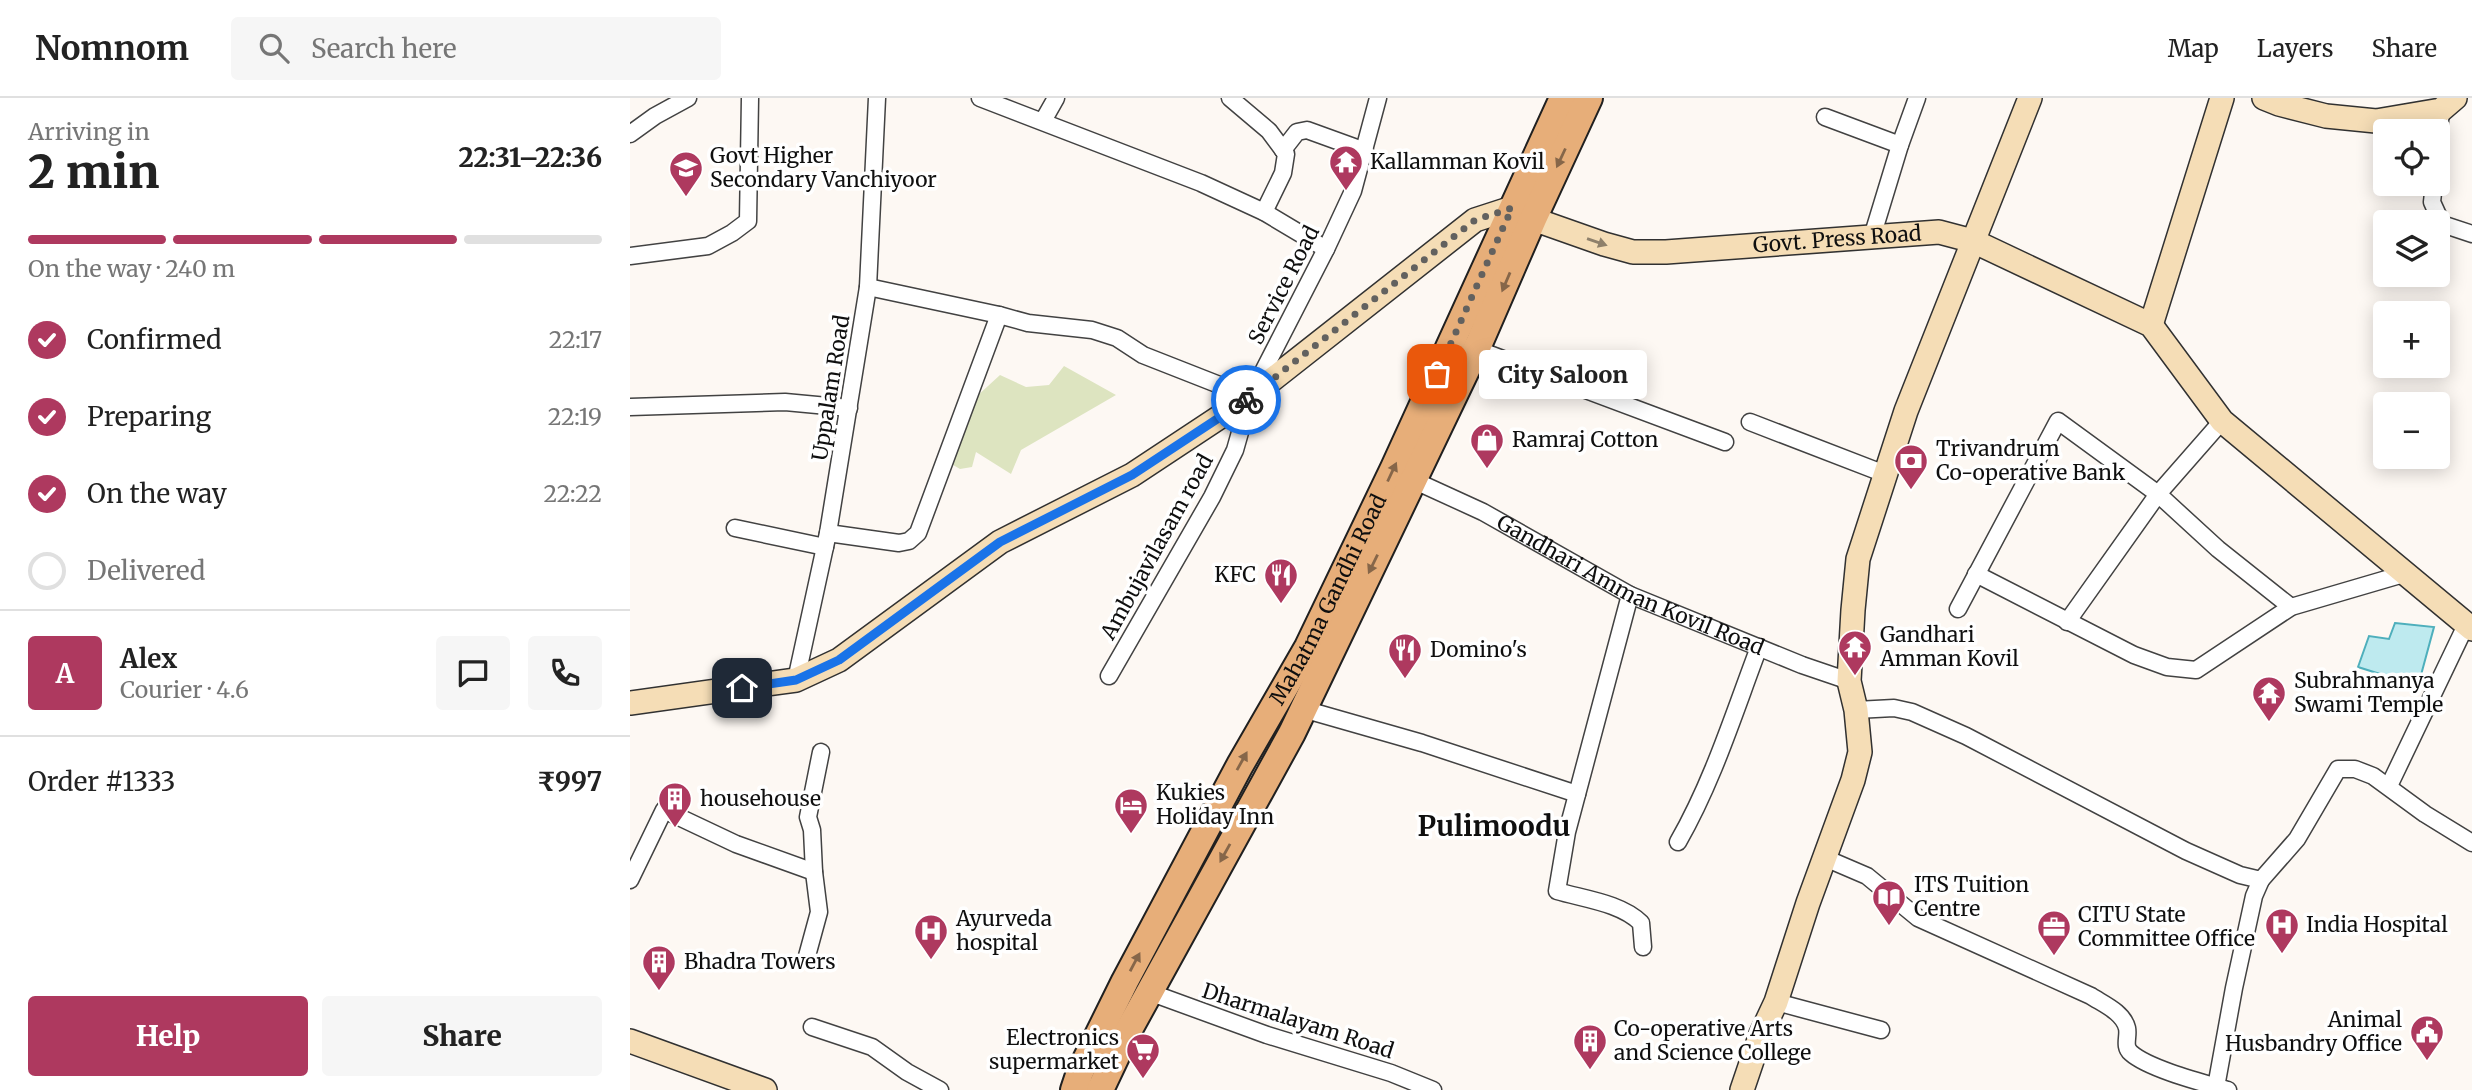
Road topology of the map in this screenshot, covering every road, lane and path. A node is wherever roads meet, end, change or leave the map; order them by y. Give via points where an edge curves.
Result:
1 (688, 98) edge
2 (750, 98) edge
3 (877, 98) edge
4 (980, 98) edge
5 (1056, 98) edge
6 (1230, 98) edge
7 (1378, 98) edge
8 (1563, 98) edge
9 (1589, 98) edge
10 (1917, 98) edge
11 (2030, 98) edge
12 (2222, 98) edge
13 (2264, 98) edge
14 (2448, 104) edge
15 (1825, 117) dead end
16 (1043, 121) junction
17 (630, 134) edge
18 (1900, 145) junction
19 (1283, 150) junction
20 (1365, 151) junction
21 (2433, 196) edge
22 (1264, 212) junction
23 (1522, 213) junction
24 (2472, 234) edge
25 (1872, 237) junction
26 (1973, 241) junction
27 (1326, 249) junction
28 (630, 256) edge
29 (869, 287) junction
30 (999, 315) junction
31 (2151, 325) junction
32 (1476, 349) junction
33 (1250, 397) junction
34 (630, 407) edge
35 (849, 408) junction
36 (2222, 421) junction
37 (1750, 422) dead end
38 (1725, 442) dead end
39 (1885, 474) junction
40 (1413, 480) junction
41 (2158, 494) junction
42 (735, 528) dead end
43 (827, 540) junction
44 (2407, 573) junction
45 (1976, 574) junction
46 (1630, 595) junction
47 (2291, 607) junction
48 (1958, 609) dead end
49 (2067, 622) junction
50 (2469, 627) edge
51 (1759, 647) junction
52 (1109, 676) dead end
53 (796, 680) junction
54 (1849, 681) junction
55 (630, 703) edge
56 (1303, 709) junction
57 (1856, 710) junction
58 (821, 752) dead end
59 (2389, 786) junction
60 (1577, 794) junction
61 (1678, 842) dead end
62 (2472, 843) edge
63 (1825, 858) junction
64 (814, 872) junction
65 (630, 880) edge
66 (2261, 880) junction
67 (1643, 947) dead end
68 (807, 956) dead end
69 (1149, 992) junction
70 (1776, 1002) junction
71 (812, 1027) dead end
72 (1881, 1030) dead end
73 (630, 1041) edge
74 (2222, 1088) edge
75 (765, 1090) edge
76 (940, 1090) edge
77 (1074, 1090) edge
78 (1100, 1090) edge
79 (1433, 1090) edge
80 (1742, 1090) edge

1 - 17 street
2 - 28 street via 748,220 708,246
3 - 29 street, Uppalam Road
4 - 16 street
5 - 16 street
6 - 19 street via 1269,131
7 - 20 street, Service Road
8 - 23 main road, Mahatma Gandhi Road
9 -> 23 main road, Mahatma Gandhi Road
10 - 18 street
11 - 26 street
12 - 31 street
13 - 14 street via 2326,116 2376,121
15 - 18 street
16 - 22 street
18 - 25 street
19 - 20 street via 1297,132 1307,130
19 - 22 street via 1287,162
20 - 27 street, Service Road via 1353,191
21 - 24 street via 2442,224
22 - 27 street
23 -> 25 street, Govt. Press Road via 1633,251
23 -> 32 main road, Mahatma Gandhi Road
23 - 33 street via 1475,220
77 -> 23 main road, Mahatma Gandhi Road via 1103,1022 1308,647
25 - 26 street, Govt. Press Road via 1939,232
26 - 31 street, Govt. Press Road
26 - 39 street
27 - 33 street, Service Road
29 - 30 street
29 - 35 street, Uppalam Road
30 - 33 street via 1117,338 1143,355
30 - 43 street via 918,533 899,543
31 - 36 street
32 - 38 street
32 - 40 main road, Mahatma Gandhi Road
33 - 52 street, Ambujavilasam road via 1235,450 1212,497
33 - 53 street via 1132,475 1000,542 839,660
34 - 35 street via 785,402
35 - 43 street, Uppalam Road
36 - 41 street
36 - 44 street
37 - 39 street
39 - 54 street via 1858,559
40 - 46 street, Gandhari Amman Kovil Road via 1483,512
40 -> 56 main road, Mahatma Gandhi Road
41 - 45 street via 2058,421
41 - 47 street via 2218,550
41 - 49 street
42 - 43 street
43 - 53 street, Uppalam Road
44 - 47 street
44 - 50 street
45 - 48 street
45 - 49 street
46 - 51 street, Gandhari Amman Kovil Road
46 - 60 street
47 - 49 street via 2196,670 2167,667 2134,655
50 - 59 street
51 - 54 street, Gandhari Amman Kovil Road
51 - 61 street via 1710,776
53 - 55 street
54 - 57 street
56 - 60 street
56 -> 69 main road, Mahatma Gandhi Road
57 - 63 street via 1860,752
57 - 66 street via 1912,712 2186,852
58 - 64 street via 808,817
59 - 62 street
59 - 66 street via 2355,769 2338,769 2297,839
60 - 67 street via 1557,891 1635,917 1642,923
63 - 70 street
63 - 74 street via 1867,876 1918,918 2091,996 2121,1016 2131,1053
64 - 65 street via 736,845 664,810
64 - 68 street via 819,912
66 - 74 street via 2234,988
69 - 78 main road, Mahatma Gandhi Road
69 - 79 street, Dharmalayam Road
70 - 72 street
70 - 80 street
71 - 76 street via 872,1047
73 - 75 street

